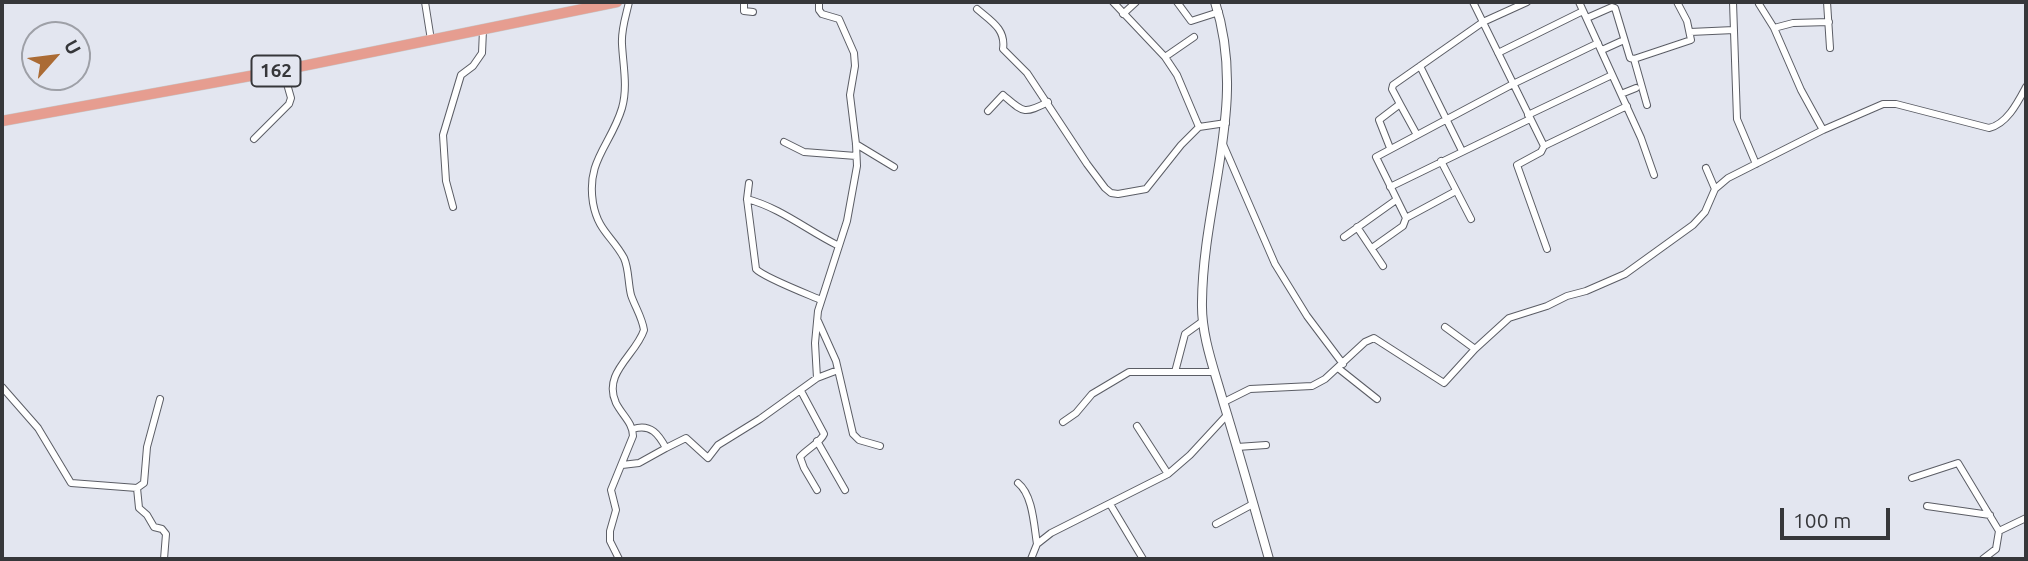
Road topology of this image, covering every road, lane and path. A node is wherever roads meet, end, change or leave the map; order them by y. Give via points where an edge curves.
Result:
1 (425, 2) edge
2 (617, 2) edge
3 (629, 2) edge
4 (744, 2) edge
5 (819, 2) edge
6 (1113, 2) edge
7 (1136, 2) edge
8 (1177, 2) edge
9 (1215, 2) edge
10 (1473, 2) edge
11 (1527, 2) edge
12 (1579, 2) edge
13 (1677, 2) edge
14 (1733, 2) edge
15 (1828, 2) edge
16 (601, 3) edge
17 (1759, 4) dead end
18 (977, 9) dead end
19 (753, 12) dead end
20 (1219, 12) junction
21 (1123, 14) junction
22 (1585, 15) junction
23 (1483, 22) junction
24 (1829, 22) junction
25 (1774, 28) junction
26 (483, 30) junction
27 (1734, 30) junction
28 (1690, 32) junction
29 (1194, 37) dead end
30 (431, 40) junction
31 (1624, 40) junction
32 (1600, 46) junction
33 (1830, 48) dead end
34 (1498, 53) junction
35 (1165, 57) junction
36 (1634, 59) junction
37 (1420, 66) junction
38 (283, 70) junction
39 (1612, 75) junction
40 (1513, 85) junction
41 (2026, 87) edge
42 (1636, 88) dead end
43 (1621, 94) junction
44 (1048, 102) junction
45 (1400, 104) junction
46 (1647, 105) dead end
47 (1627, 106) junction
48 (988, 111) dead end
49 (1529, 117) junction
50 (1446, 120) junction
51 (2, 121) edge
52 (1226, 123) junction
53 (1199, 127) junction
54 (1823, 130) junction
55 (1418, 135) junction
56 (254, 139) dead end
57 (784, 142) dead end
58 (856, 144) junction
59 (1223, 144) junction
60 (1544, 146) junction
61 (1390, 148) junction
62 (1462, 151) junction
63 (856, 156) junction
64 (1441, 161) junction
65 (1756, 164) junction
66 (894, 167) dead end
67 (1706, 168) dead end
68 (1654, 175) dead end
69 (749, 183) dead end
70 (1390, 187) junction
71 (1715, 190) junction
72 (1457, 191) junction
73 (747, 199) junction
74 (1396, 200) junction
75 (453, 208) dead end
76 (1406, 218) junction
77 (1471, 219) dead end
78 (1357, 227) junction
79 (1344, 237) dead end
80 (838, 246) junction
81 (1372, 247) junction
82 (1547, 249) dead end
83 (1383, 266) dead end
84 (821, 300) junction
85 (817, 319) junction
86 (1203, 321) junction
87 (1445, 327) dead end
88 (1475, 349) junction
89 (1341, 366) junction
90 (838, 370) junction
91 (1175, 372) junction
92 (1214, 372) junction
93 (817, 378) junction
94 (2, 387) edge
95 (801, 391) junction
96 (160, 399) dead end
97 (1377, 399) dead end
98 (1224, 402) junction
99 (1227, 415) junction
100 (1063, 422) dead end
101 (1137, 426) dead end
102 (633, 429) junction
103 (817, 441) junction
104 (1266, 445) dead end
105 (880, 446) dead end
106 (1237, 447) junction
107 (666, 448) junction
108 (622, 465) junction
109 (1168, 474) junction
110 (1912, 478) dead end
111 (1018, 483) dead end
112 (137, 488) junction
113 (817, 490) dead end
114 (845, 490) dead end
115 (1110, 504) junction
116 (1253, 504) junction
117 (1927, 506) dead end
118 (1990, 514) junction
119 (2026, 518) edge
120 (1216, 524) dead end
121 (1999, 531) junction
122 (1037, 544) junction
123 (164, 559) edge
124 (619, 559) edge
125 (1031, 559) edge
126 (1143, 559) edge
127 (1269, 559) edge
128 (1983, 559) edge

1 - 30 street
2 - 16 main road, 162
3 - 102 street via 623,25 623,104 598,156 591,187 596,218 623,257 644,326 614,376 614,399
4 - 19 street via 744,11
5 - 58 street via 822,14 839,19 854,53 850,94
6 - 21 street
7 - 21 street
8 - 20 street via 1191,21
9 - 20 street
10 - 23 street
11 - 23 street
12 - 22 street
13 - 28 street
14 - 27 street
15 - 24 street
16 - 26 main road, 162
17 - 25 street
18 - 44 street via 1000,30 1003,49
20 - 52 street via 1227,47
21 - 35 street
22 - 31 street via 1614,7
22 - 32 street
22 - 34 street
23 - 34 street
23 - 37 street
24 - 25 street
24 - 33 street
25 - 54 street
26 - 30 main road, 162
26 - 75 street via 482,53 461,75 443,135
27 - 28 street
27 - 65 street via 1737,119
28 - 36 street via 1689,42
29 - 35 street
30 - 38 main road, 162
31 - 32 street
31 - 36 street
32 - 39 street
32 - 40 street
34 - 40 street
35 - 53 street
36 - 46 street
37 - 45 street via 1393,85
37 - 50 street
38 - 51 main road, 162
38 - 56 street via 289,104
39 - 43 street
39 - 49 street
40 - 49 street
40 - 50 street
41 - 54 street via 2001,123 1989,128 1886,103
42 - 43 street
43 - 47 street
44 - 48 street via 1023,111 1003,95
44 - 53 street via 1111,193 1140,192 1152,183
45 - 55 street
45 - 61 street via 1379,120
47 - 60 street
47 - 68 street
49 - 60 street
49 - 62 street
50 - 55 street
50 - 62 street
52 - 53 street
52 - 59 street
54 - 65 street
55 - 61 street
57 - 63 street via 804,152
58 - 63 street
58 - 66 street
59 - 86 street via 1203,278
59 - 89 street via 1275,264
60 - 82 street via 1517,167
61 - 70 street via 1376,160
62 - 64 street
63 - 80 street via 853,193
64 - 70 street
64 - 72 street
65 - 71 street
67 - 71 street
69 - 73 street
70 - 74 street
71 - 88 street via 1693,225 1626,274 1508,318
72 - 76 street
72 - 77 street
73 - 80 street
73 - 84 street via 758,272
74 - 76 street
74 - 78 street
76 - 81 street via 1403,226
78 - 79 street
78 - 81 street
80 - 84 street
81 - 83 street
84 - 85 street
85 - 90 street
85 - 93 street
86 - 91 street via 1185,334
86 - 92 street
87 - 88 street
88 - 89 street via 1444,383 1374,338
89 - 97 street
89 - 98 street via 1312,386 1251,389
90 - 93 street
90 - 105 street via 855,437
91 - 92 street
91 - 100 street via 1123,374 1092,394
92 - 98 street
93 - 95 street
94 - 112 street via 38,428 71,483
95 - 103 street via 824,430
95 - 107 street via 718,445 710,458 686,438
96 - 112 street via 147,447 144,483
98 - 99 street
99 - 106 street
99 - 109 street
101 - 109 street
102 - 107 street via 644,426 653,430
102 - 108 street
103 - 113 street via 800,459
103 - 114 street
104 - 106 street
106 - 116 street
107 - 108 street via 639,463
108 - 124 street via 611,489 616,510 611,541
109 - 115 street
110 - 118 street via 1958,463
111 - 122 street via 1027,496
112 - 123 street via 139,508 166,534
115 - 122 street
115 - 126 street
116 - 120 street
116 - 127 street
117 - 118 street
118 - 121 street
119 - 121 street
121 - 128 street via 1996,549
122 - 125 street

